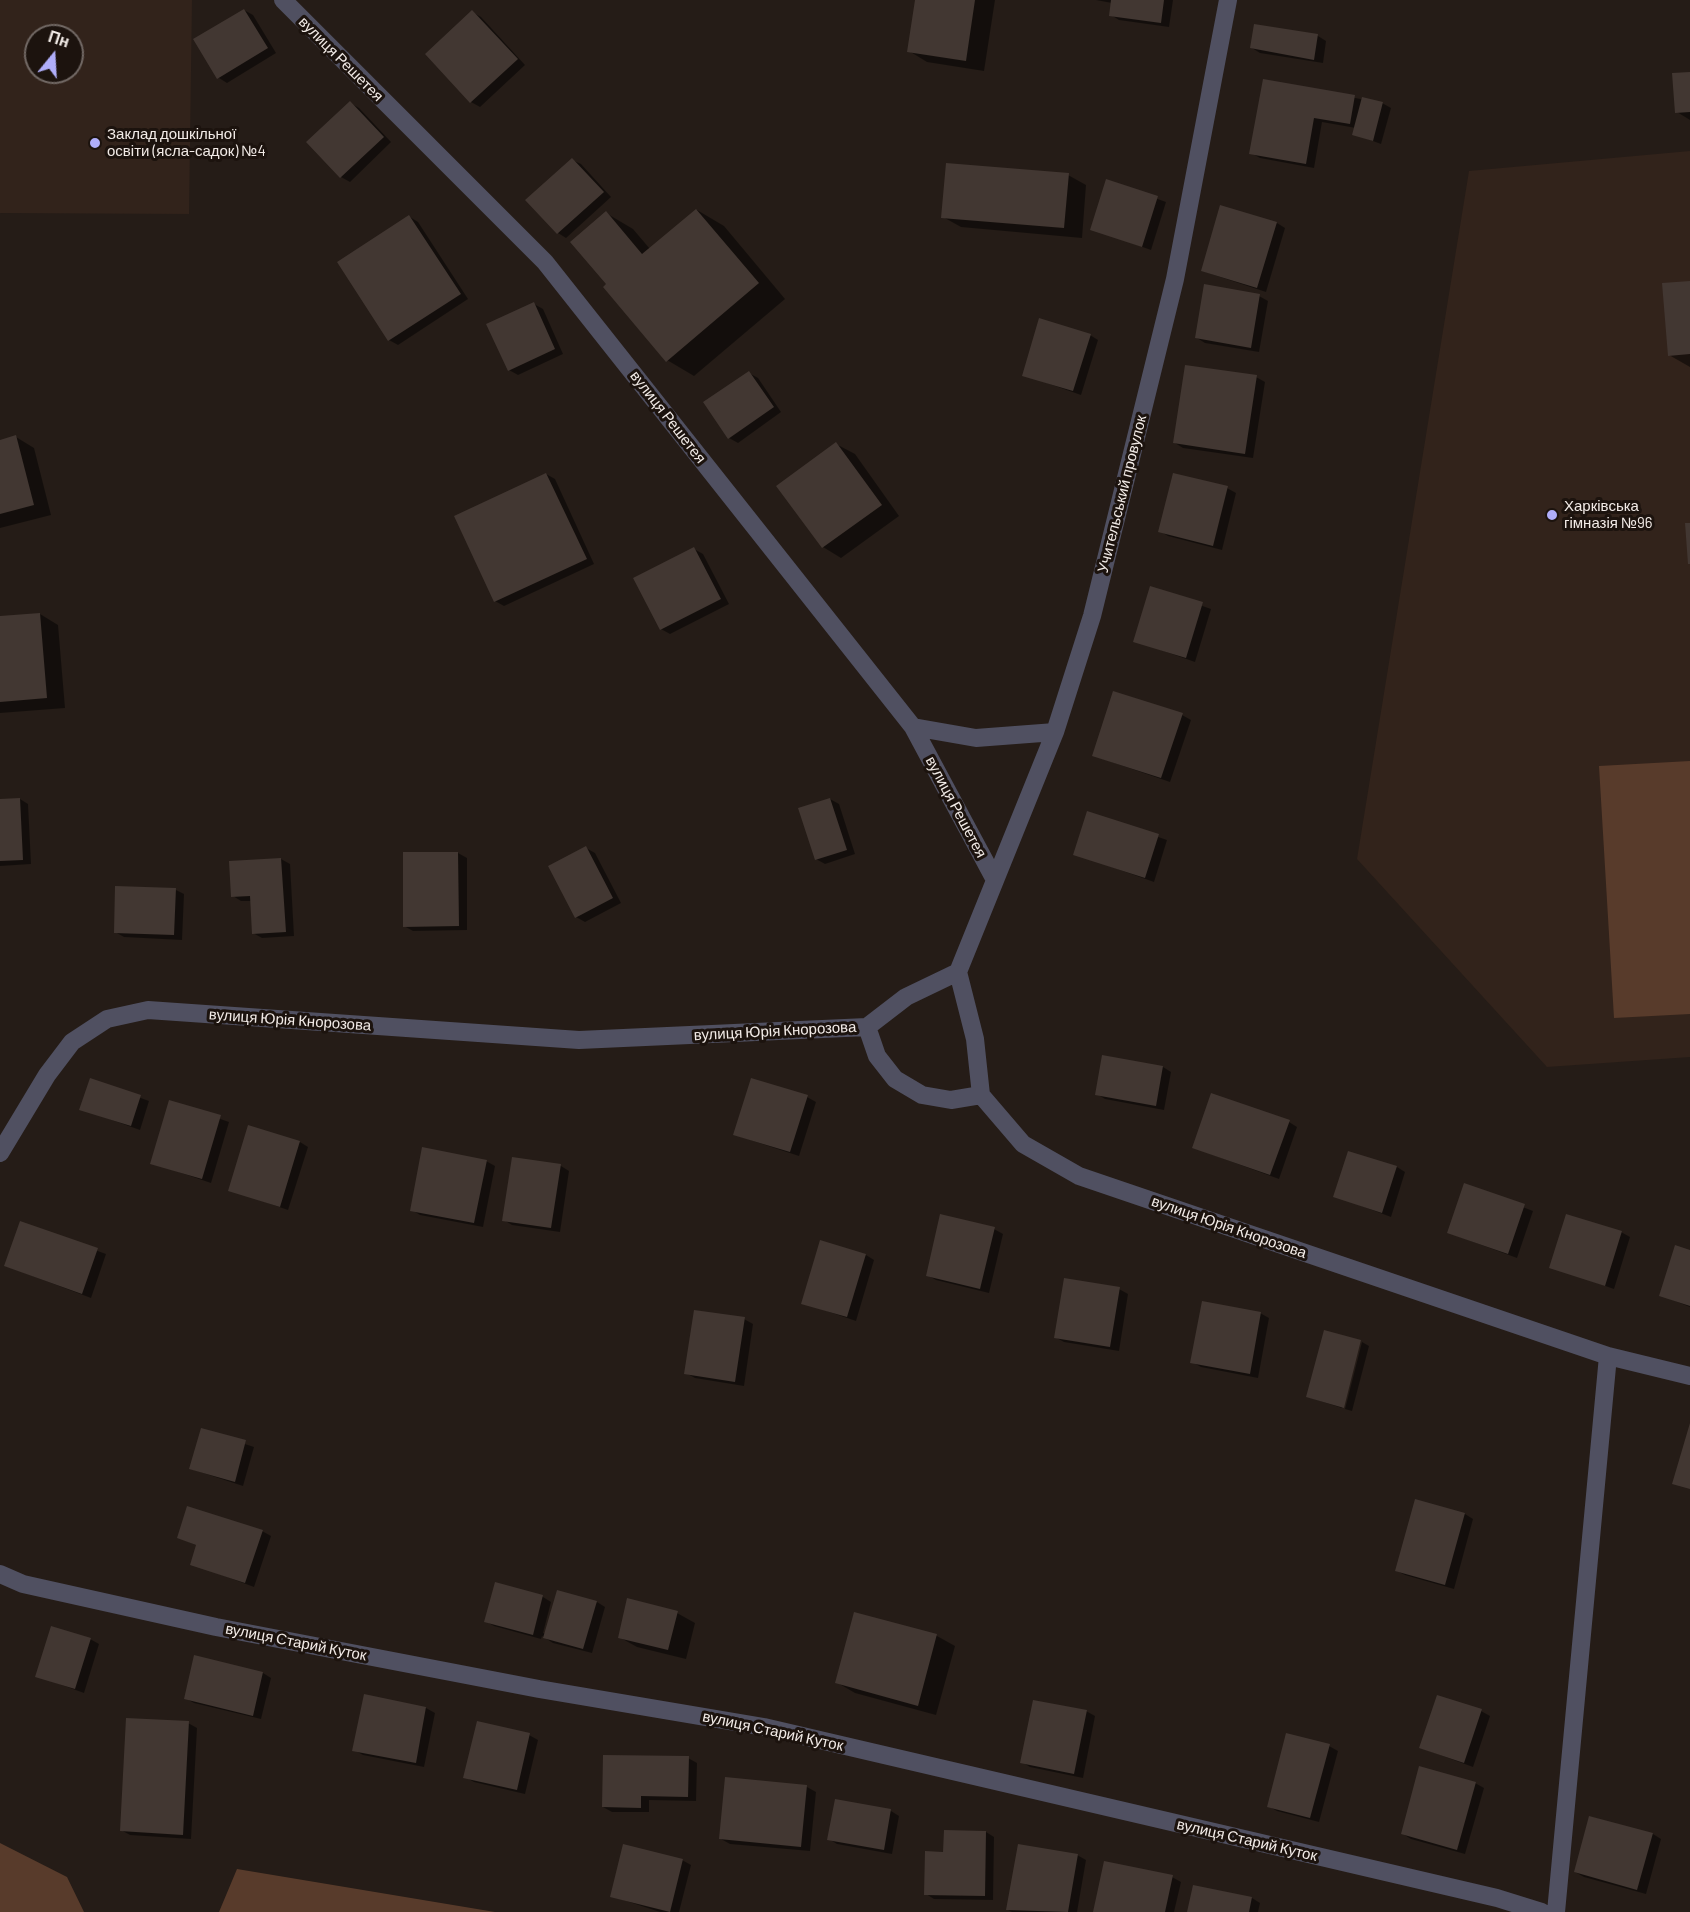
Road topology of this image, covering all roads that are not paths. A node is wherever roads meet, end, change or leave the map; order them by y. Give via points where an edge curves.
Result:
1 (283, 0) edge
2 (1228, 0) edge
3 (913, 727) junction
4 (1054, 732) junction
5 (995, 880) junction
6 (958, 972) junction
7 (867, 1027) junction
8 (981, 1095) junction
9 (0, 1154) edge
10 (1608, 1356) junction
11 (1690, 1376) edge
12 (0, 1574) edge
13 (1542, 1912) edge
14 (1556, 1912) edge

1 - 3 street, вулиця Решетея via 545,262
2 - 4 street, Учительський провулок via 1175,279 1092,616
3 - 4 street via 976,738
3 - 5 street, вулиця Решетея
4 - 5 street, Учительський провулок
5 - 6 street, Учительський провулок
6 - 7 street, вулиця Юрія Кнорозова via 906,997
6 - 8 street via 975,1039
7 - 8 street via 877,1056 895,1079 922,1095 951,1100
7 - 9 street, вулиця Юрія Кнорозова via 579,1040 148,1010 107,1019 72,1042 47,1075
8 - 10 street, вулиця Юрія Кнорозова via 1023,1144 1078,1176
10 - 11 street, вулиця Юрія Кнорозова
10 - 14 street
12 - 13 street, вулиця Старий Куток via 23,1584 216,1627 528,1687 764,1727 1497,1898

